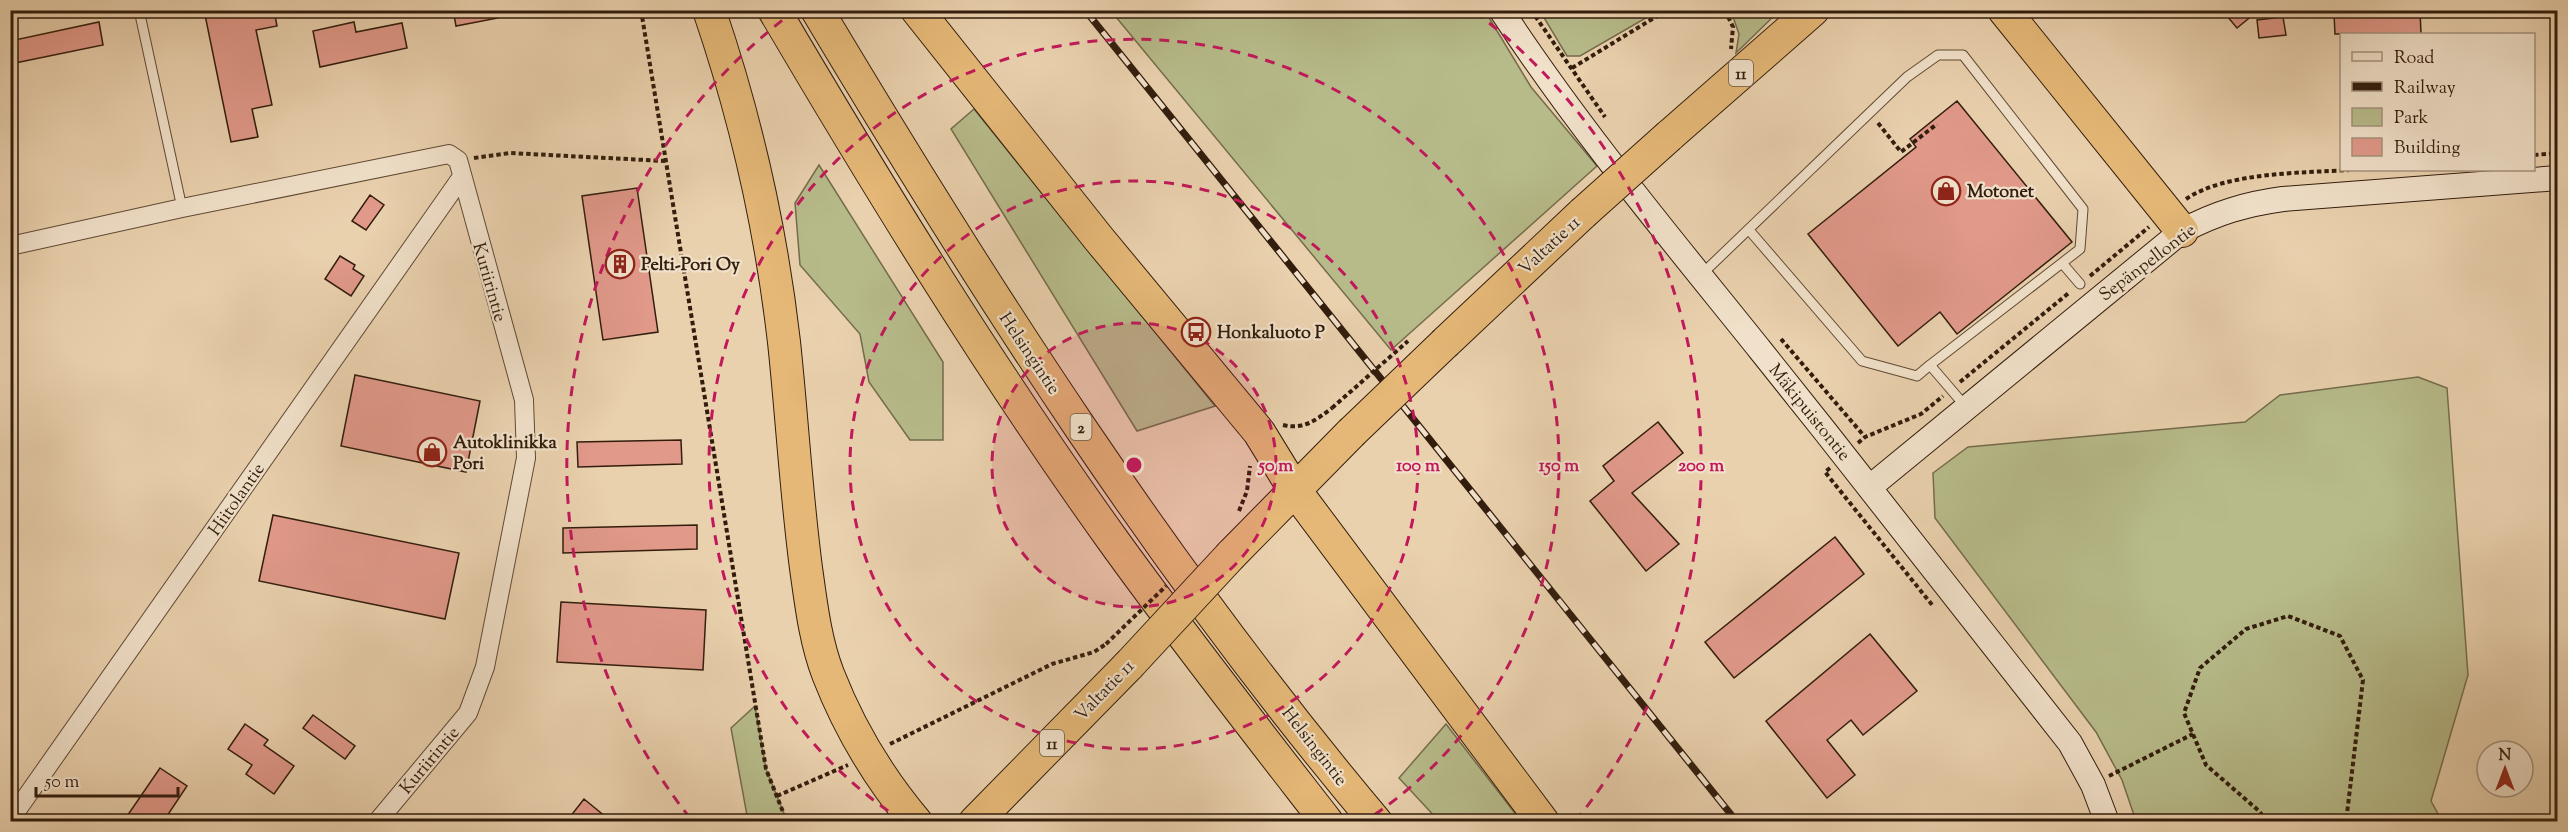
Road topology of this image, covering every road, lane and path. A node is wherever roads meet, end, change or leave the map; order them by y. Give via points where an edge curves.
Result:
1 (139, 10) edge
2 (641, 10) edge
3 (709, 10) edge
4 (774, 10) edge
5 (817, 10) edge
6 (917, 10) edge
7 (1501, 10) edge
8 (1531, 10) edge
9 (1668, 10) edge
10 (1813, 10) edge
11 (2004, 10) edge
12 (1572, 68) junction
13 (1870, 113) junction
14 (1609, 123) dead end
15 (1937, 124) dead end
16 (2558, 153) edge
17 (2535, 155) edge
18 (458, 160) junction
19 (665, 161) junction
20 (2340, 171) edge
21 (461, 178) junction
22 (2558, 178) edge
23 (182, 208) junction
24 (2175, 222) junction
25 (1749, 230) junction
26 (10, 246) edge
27 (2062, 263) junction
28 (1700, 276) junction
29 (2080, 284) junction
30 (1777, 334) dead end
31 (1411, 338) dead end
32 (1930, 365) junction
33 (1958, 398) junction
34 (1332, 408) dead end
35 (1865, 437) junction
36 (1845, 456) junction
37 (1870, 487) junction
38 (1294, 489) junction
39 (1938, 612) dead end
40 (1118, 654) junction
41 (2193, 734) junction
42 (881, 748) dead end
43 (852, 763) dead end
44 (2093, 785) junction
45 (777, 796) junction
46 (10, 820) edge
47 (377, 822) edge
48 (787, 822) edge
49 (916, 822) edge
50 (975, 822) edge
51 (1327, 822) edge
52 (1376, 822) edge
53 (1543, 822) edge
54 (2107, 822) edge
55 (2267, 822) edge
56 (2346, 822) edge

1 - 23 lane
2 - 19 path
3 - 49 highway via 739,106 766,225 784,343 798,514 812,614 828,673 855,734 894,796
4 - 51 highway, Helsingintie / 2 via 849,138 978,341 1104,528
5 - 52 highway, Helsingintie / 2 via 1010,323 1136,508 1230,638
6 - 38 highway via 1259,432
7 - 28 street, Mäkipuistontie via 1538,67
8 - 12 path
9 - 12 path
10 - 38 highway, Valtatie 11 / 11, bridge via 1583,213
11 - 24 highway
12 - 14 path
13 - 15 path via 1901,152
13 - 25 lane
13 - 27 lane via 1907,77 1938,55 1963,55 2083,209 2080,249
16 - 17 path
18 - 19 path via 510,153
18 - 21 street, Kuriirintie
18 - 23 street via 449,154
19 - 45 path via 765,769
20 - 24 path via 2240,180 2195,193
21 - 46 street, Hiitolantie
21 - 47 street, Kuriirintie via 524,400 526,458 485,667 468,714
22 - 24 street, Sepänpellontie via 2283,199 2245,204 2211,216
23 - 26 street
24 - 29 path
24 - 33 street, Sepänpellontie
25 - 28 lane
25 - 32 lane via 1862,361 1917,376
27 - 29 lane
27 - 32 lane
28 - 36 street, Mäkipuistontie
29 - 33 path
30 - 35 path
31 - 34 path, bridge
32 - 33 lane
33 - 35 path
33 - 37 street, Sepänpellontie
35 - 36 path
36 - 37 street, Mäkipuistontie
36 - 39 path via 1825,472
37 - 44 street, Mäkipuistontie via 2070,743
38 - 40 highway, Valtatie 11 / 11, bridge via 1231,555
38 - 53 highway
40 - 42 path via 1094,652 1052,664
40 - 50 highway, Valtatie 11 / 11
41 - 44 path
41 - 55 path via 2206,765
41 - 56 path via 2184,714 2200,668 2246,629 2288,616 2340,636 2363,680
43 - 45 path
44 - 54 street, Mäkipuistontie
45 - 48 path

